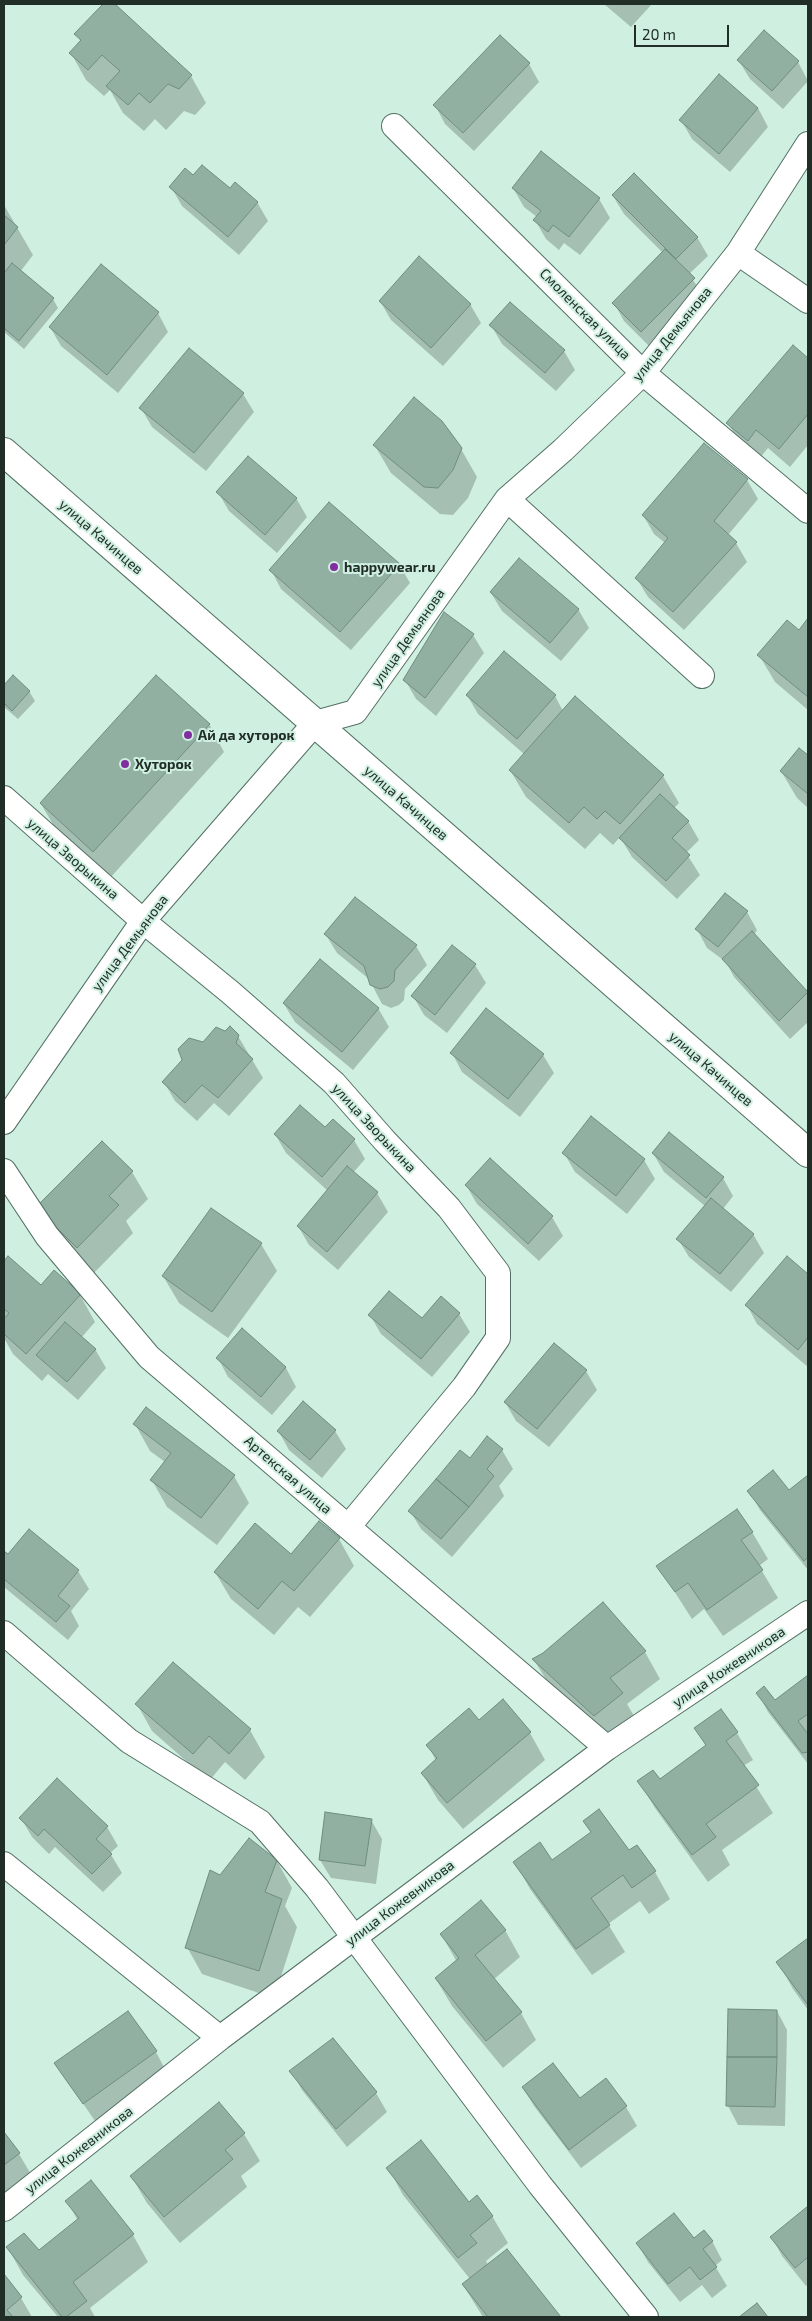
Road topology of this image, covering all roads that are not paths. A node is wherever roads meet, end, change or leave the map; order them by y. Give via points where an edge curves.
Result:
1 (394, 126) dead end
2 (808, 144) edge
3 (738, 253) junction
4 (808, 301) edge
5 (644, 373) junction
6 (4, 452) edge
7 (507, 499) junction
8 (808, 511) edge
9 (702, 676) dead end
10 (315, 723) junction
11 (4, 798) edge
12 (143, 921) junction
13 (4, 1122) edge
14 (808, 1153) edge
15 (4, 1171) edge
16 (348, 1527) junction
17 (808, 1613) edge
18 (4, 1633) edge
19 (607, 1748) junction
20 (4, 1864) edge
21 (355, 1937) junction
22 (220, 2038) junction
23 (4, 2209) edge
24 (646, 2317) edge

1 - 5 street, Смоленская улица
2 - 3 street, улица Демьянова
3 - 4 street
3 - 5 street, улица Демьянова
5 - 7 street, улица Демьянова
5 - 8 street, Смоленская улица
6 - 10 main road, улица Качинцев
7 - 9 street
7 - 10 street, улица Демьянова via 355,712
10 - 12 street, улица Демьянова
10 - 14 main road, улица Качинцев
11 - 12 street, улица Зворыкина
12 - 13 street, улица Демьянова
12 - 16 street, улица Зворыкина via 334,1083 450,1208 498,1273 498,1338 464,1387
15 - 16 street, Артекская улица via 46,1236 149,1356
16 - 19 street, Артекская улица
17 - 19 street, улица Кожевникова
18 - 21 street via 130,1741 260,1822
19 - 21 street, улица Кожевникова
20 - 22 street
21 - 22 street, улица Кожевникова
21 - 24 street via 540,2185
22 - 23 street, улица Кожевникова

